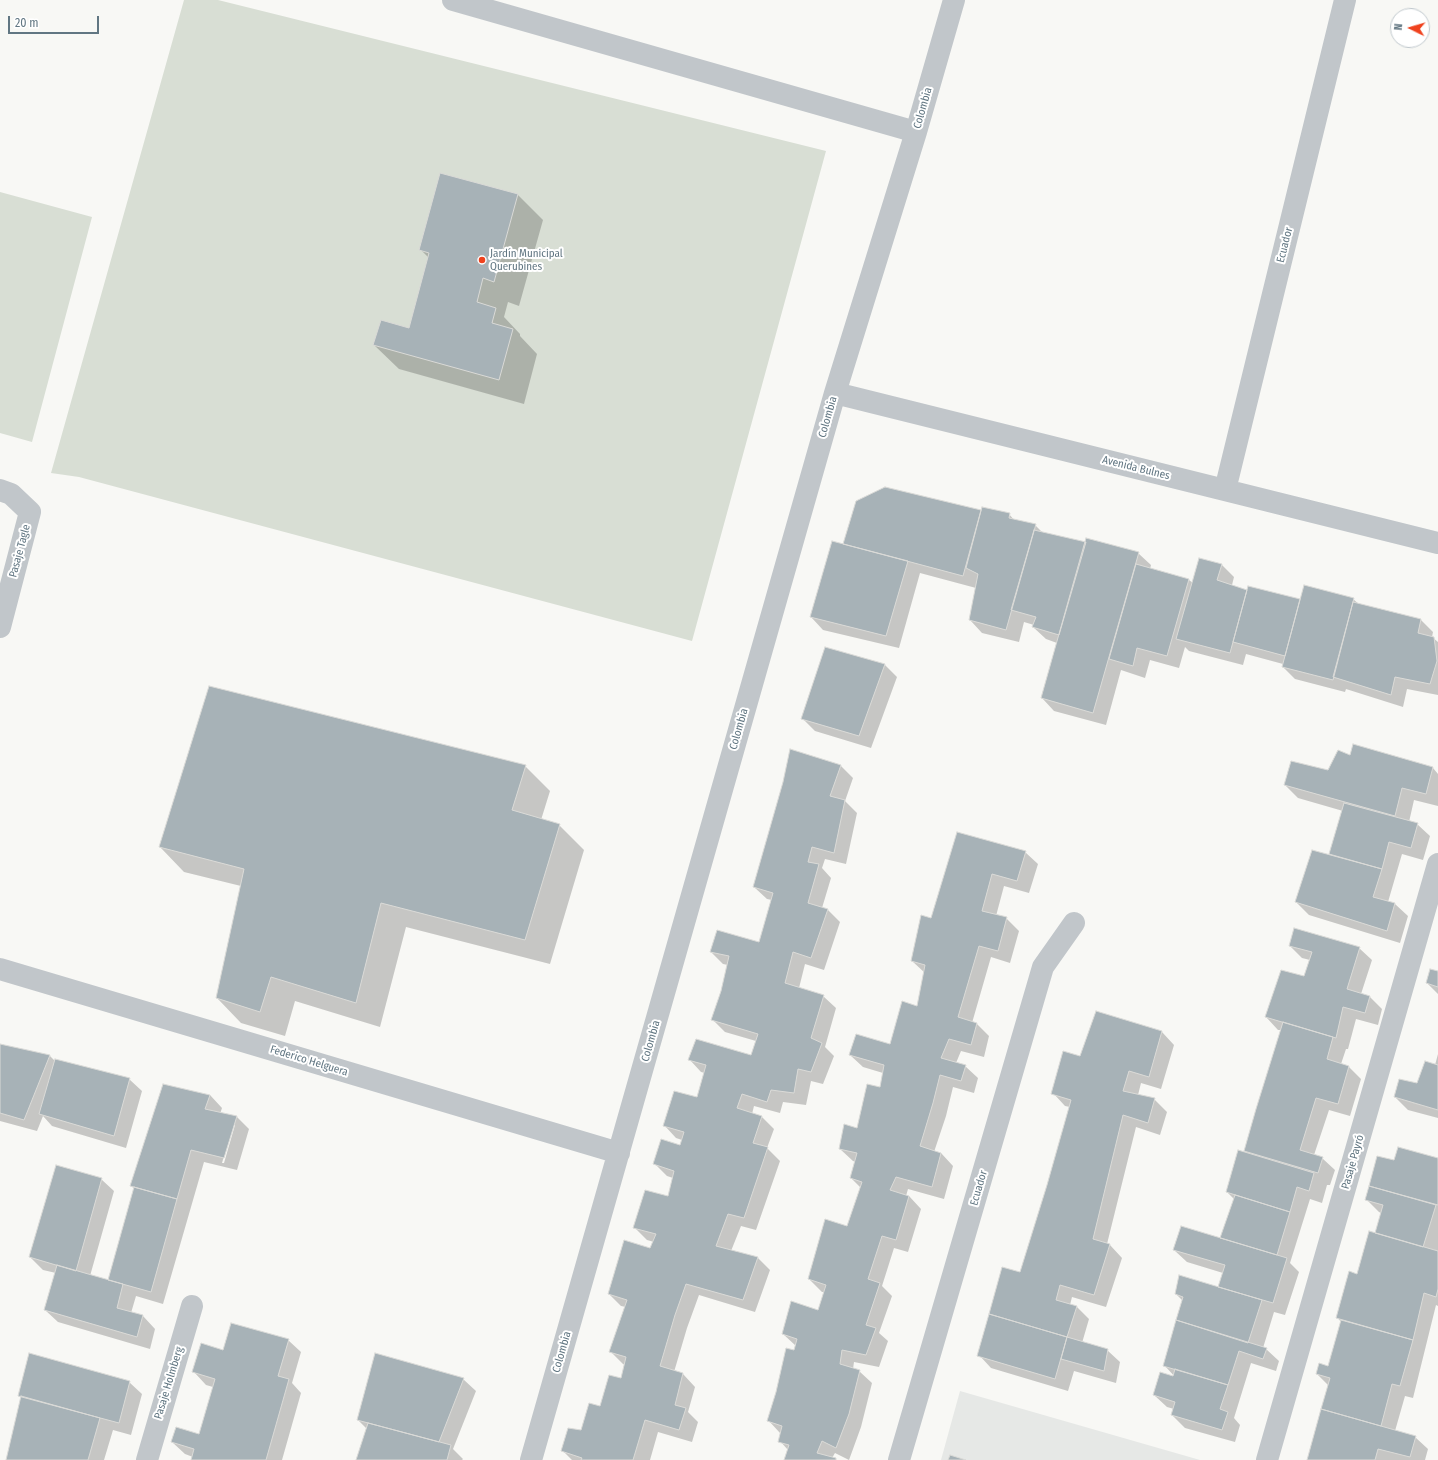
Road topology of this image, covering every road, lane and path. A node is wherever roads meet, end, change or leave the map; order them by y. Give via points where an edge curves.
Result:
1 (453, 0) edge
2 (954, 0) edge
3 (1345, 0) edge
4 (489, 5) edge
5 (916, 132) junction
6 (835, 393) junction
7 (0, 490) edge
8 (1225, 490) junction
9 (1438, 543) edge
10 (0, 627) edge
11 (1438, 864) edge
12 (1074, 923) dead end
13 (0, 969) edge
14 (619, 1152) junction
15 (192, 1306) dead end
16 (147, 1460) edge
17 (531, 1460) edge
18 (899, 1460) edge
19 (1267, 1460) edge

1 - 4 street
2 - 5 street, Colombia
3 - 8 street, Ecuador
4 - 5 street
5 - 6 street, Colombia
6 - 8 street, Avenida Bulnes
6 - 14 street, Colombia
7 - 10 street, Pasaje Tagle via 11,494 30,512
8 - 9 street, Avenida Bulnes
11 - 19 street, Pasaje Payró
12 - 18 street, Ecuador via 1043,967
13 - 14 street, Federico Helguera
14 - 17 street, Colombia
15 - 16 street, Pasaje Holmberg

